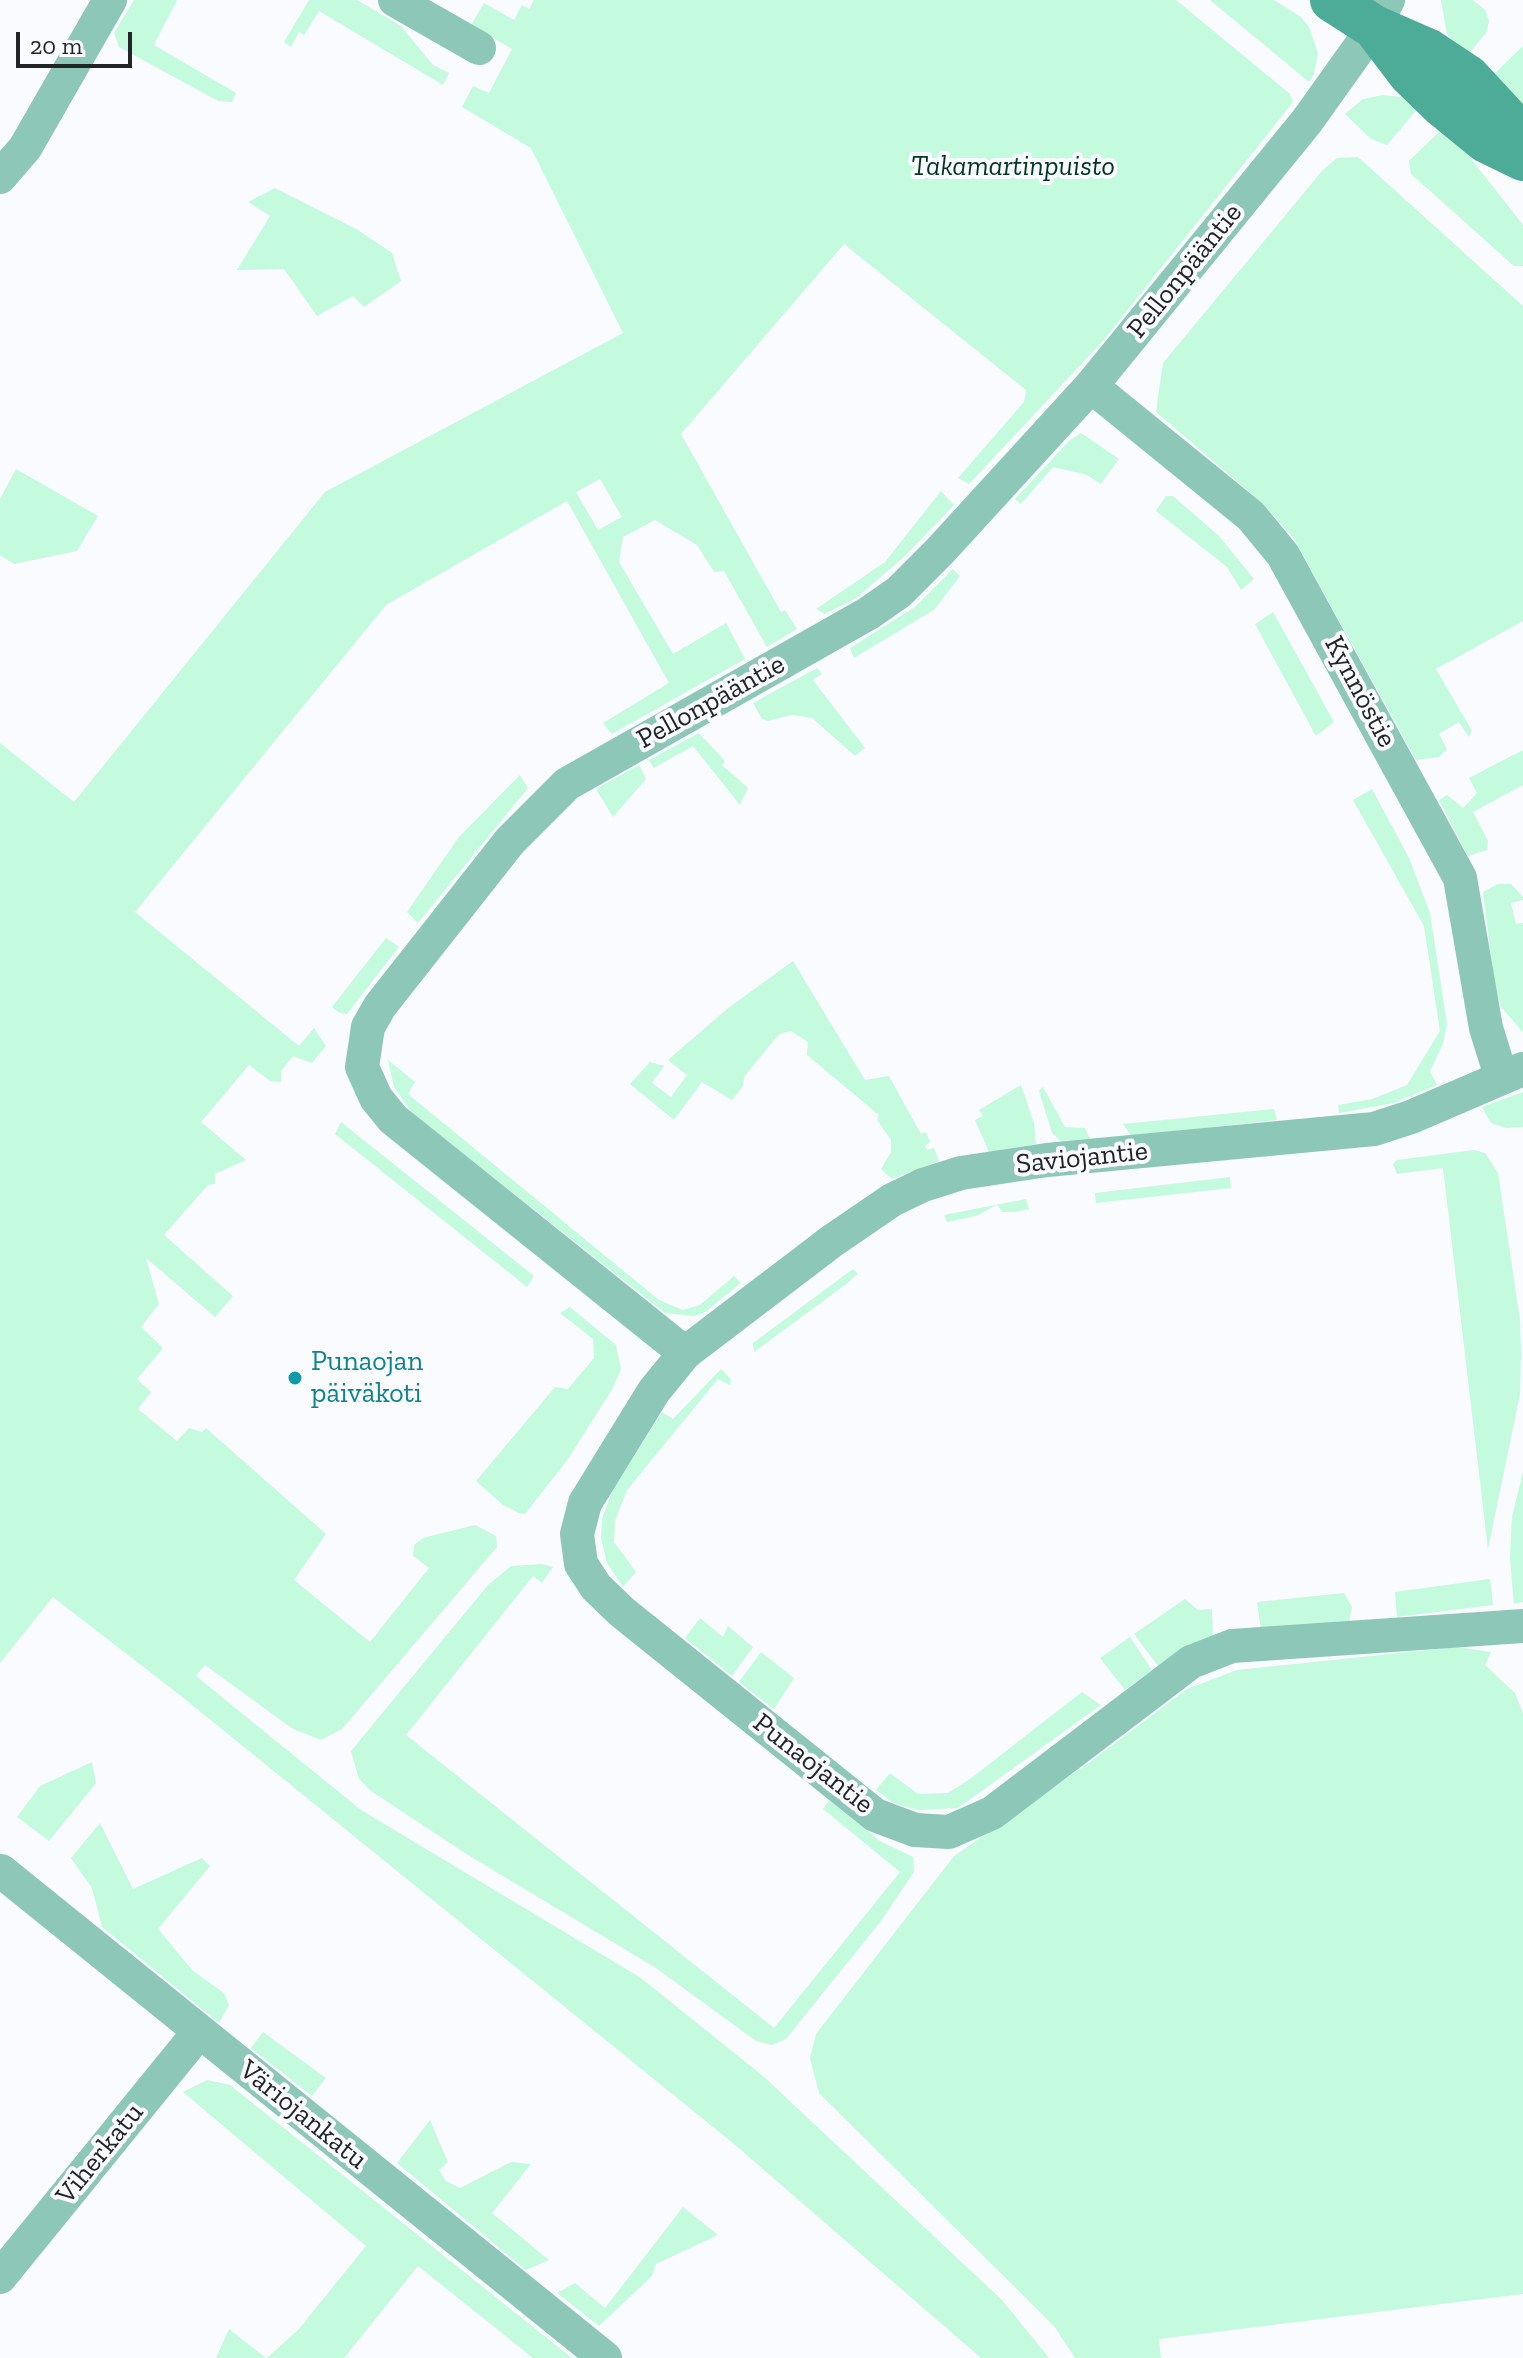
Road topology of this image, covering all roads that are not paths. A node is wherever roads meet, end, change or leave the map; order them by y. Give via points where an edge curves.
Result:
1 (110, 0) edge
2 (395, 0) edge
3 (1332, 0) edge
4 (1381, 13) edge
5 (479, 48) dead end
6 (1523, 145) edge
7 (1523, 159) edge
8 (0, 177) edge
9 (1091, 386) junction
10 (1512, 1073) edge
11 (685, 1353) junction
12 (1523, 1626) edge
13 (1, 1871) edge
14 (199, 2032) junction
15 (0, 2277) edge
16 (605, 2358) edge

1 - 8 street via 25,148
2 - 5 street
3 - 4 main road
4 - 6 main road via 1468,77
4 - 7 main road via 1410,74 1486,141
4 - 9 street, Pellonpääntie via 1307,121
9 - 10 street, Kynnöstie via 1251,516 1283,555 1460,878 1486,1028
9 - 11 street, Pellonpääntie via 899,592 772,670 588,769 548,800 368,1027 362,1067 393,1119
10 - 11 street, Saviojantie via 1374,1129 1047,1160 940,1179 892,1200
11 - 12 street, Punaojantie via 654,1391 585,1503 577,1534 581,1564 622,1612 875,1815 915,1830 949,1832 992,1813 1191,1662 1232,1646
13 - 14 street, Väriojankatu
14 - 15 street, Viherkatu
14 - 16 street, Väriojankatu

